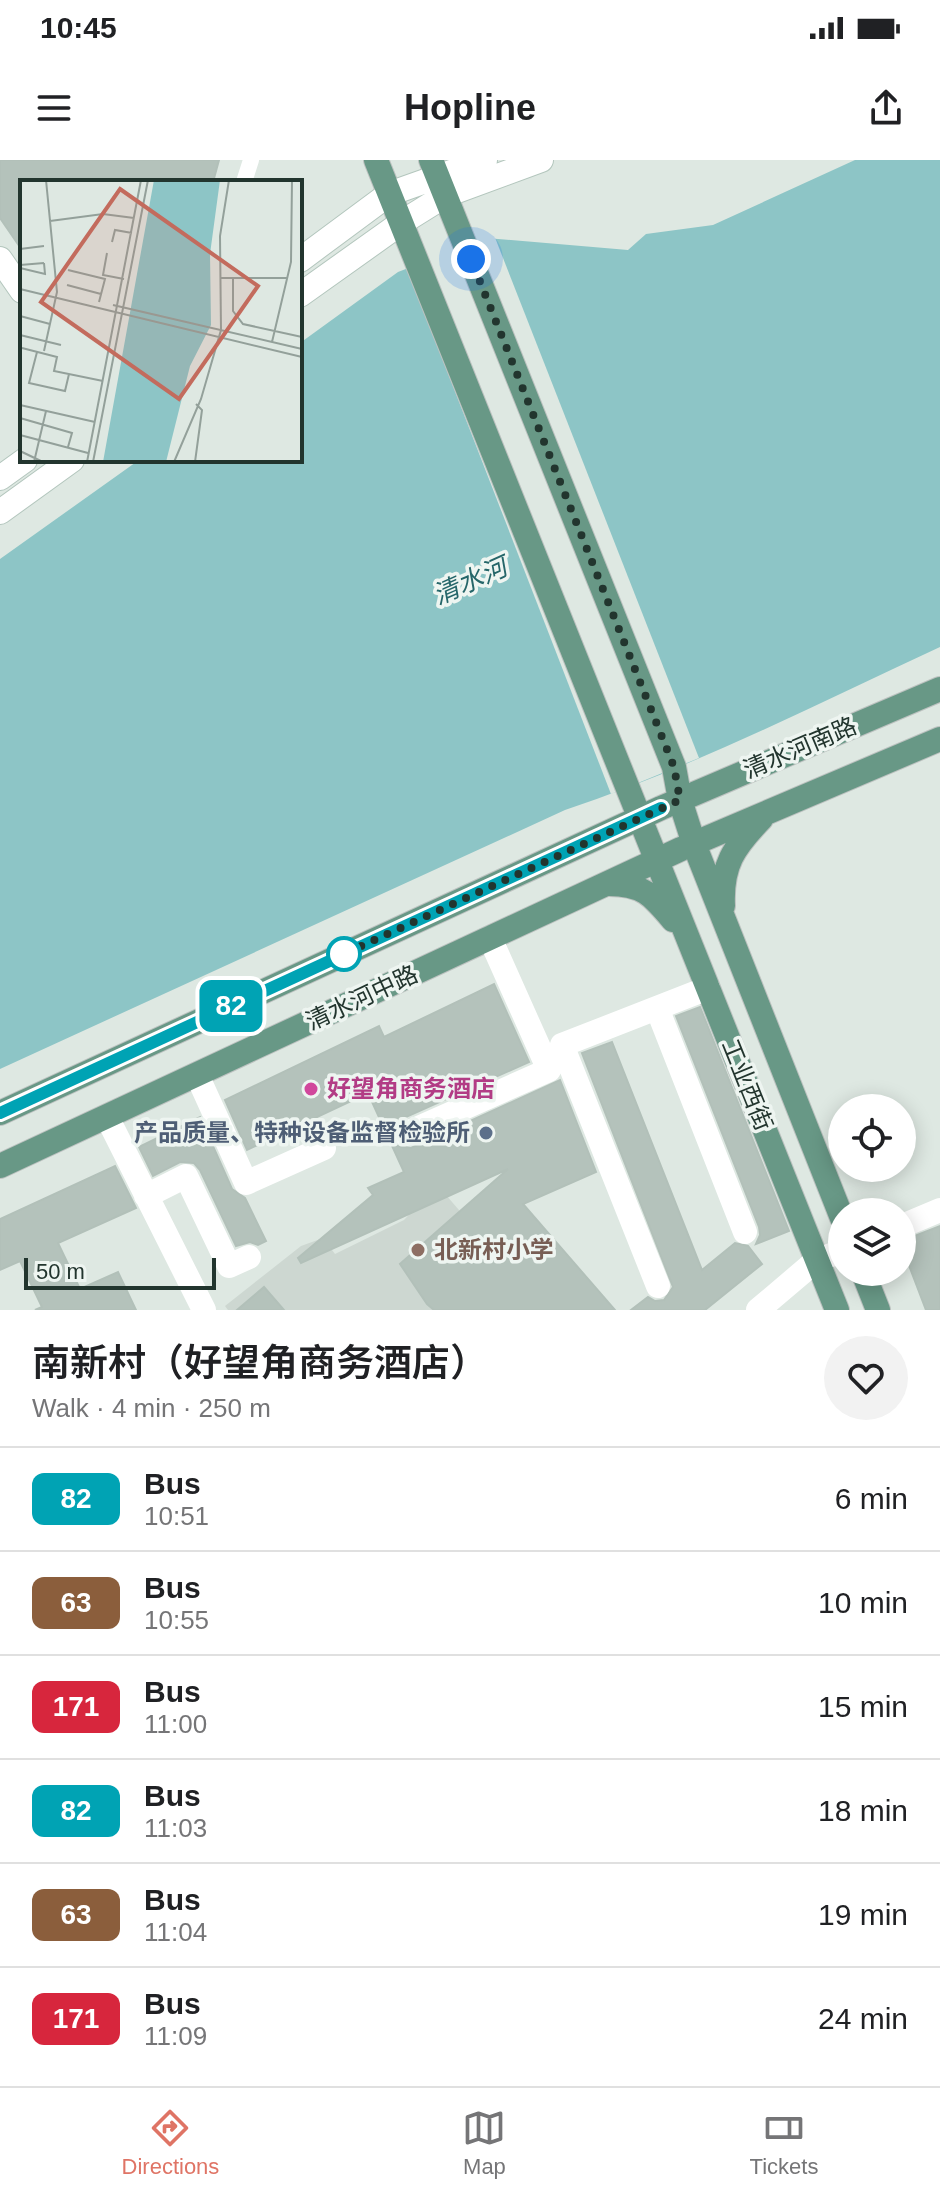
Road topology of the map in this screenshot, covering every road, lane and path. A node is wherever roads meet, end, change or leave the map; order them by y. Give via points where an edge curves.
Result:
1 (251, 160) edge
2 (376, 160) edge
3 (485, 160) edge
4 (541, 160) edge
5 (438, 177) edge
6 (245, 180) edge
7 (389, 194) junction
8 (401, 223) junction
9 (0, 259) edge
10 (302, 259) edge
11 (20, 288) edge
12 (302, 294) edge
13 (22, 462) edge
14 (69, 462) edge
15 (0, 478) edge
16 (0, 512) edge
17 (940, 689) edge
18 (940, 739) edge
19 (674, 767) junction
20 (714, 785) junction
21 (628, 787) junction
22 (670, 804) junction
23 (766, 813) junction
24 (611, 831) junction
25 (688, 846) junction
26 (657, 860) junction
27 (606, 884) junction
28 (723, 916) junction
29 (688, 937) junction
30 (490, 938) junction
31 (708, 988) junction
32 (657, 1008) junction
33 (197, 1075) junction
34 (0, 1113) edge
35 (107, 1117) junction
36 (405, 1134) dead end
37 (324, 1148) dead end
38 (0, 1166) edge
39 (146, 1196) junction
40 (834, 1198) edge
41 (940, 1210) edge
42 (916, 1220) edge
43 (745, 1232) dead end
44 (828, 1256) edge
45 (249, 1257) dead end
46 (817, 1260) junction
47 (658, 1286) dead end
48 (869, 1286) edge
49 (204, 1310) edge
50 (758, 1310) edge
51 (837, 1310) edge
52 (878, 1310) edge

1 - 6 lane
2 - 7 main road, 工业西街
3 - 5 street
4 - 5 street
5 - 7 street
5 - 8 street
5 - 19 main road, 工业西街
7 - 8 main road, 工业西街
7 - 10 street
8 - 12 street
8 - 21 main road, 工业西街
9 - 11 street
13 - 15 street
14 - 16 street
17 - 20 main road, 清水河南路
18 - 23 main road, 清水河南路
19 - 20 main road via 688,781
19 - 22 main road, 工业西街
20 - 22 main road, 清水河南路
21 - 24 main road via 622,817
21 - 26 main road, 工业西街
22 - 24 main road, 清水河中路
22 - 25 main road, 工业西街
23 - 25 main road, 清水河南路
23 - 28 main road via 728,862
24 - 34 main road, 清水河中路
25 - 26 main road, 清水河中路
25 - 28 main road, 工业西街
26 - 27 main road, 清水河中路
26 - 29 main road, 工业西街
27 - 29 main road via 630,884 655,897
27 - 30 main road, 清水河中路
28 - 40 main road, 工业西街
29 - 31 main road, 工业西街
30 - 33 main road, 清水河中路
30 - 36 street via 549,1070
31 - 32 street
31 - 46 main road, 工业西街
32 - 43 street
32 - 47 street via 562,1045
33 - 35 main road, 清水河中路
33 - 37 street via 246,1183
35 - 38 main road, 清水河中路
35 - 39 street
39 - 45 street via 186,1176 229,1266
39 - 49 street
41 - 42 street
44 - 46 street
46 - 50 street
46 - 51 main road, 工业西街
48 - 52 main road

